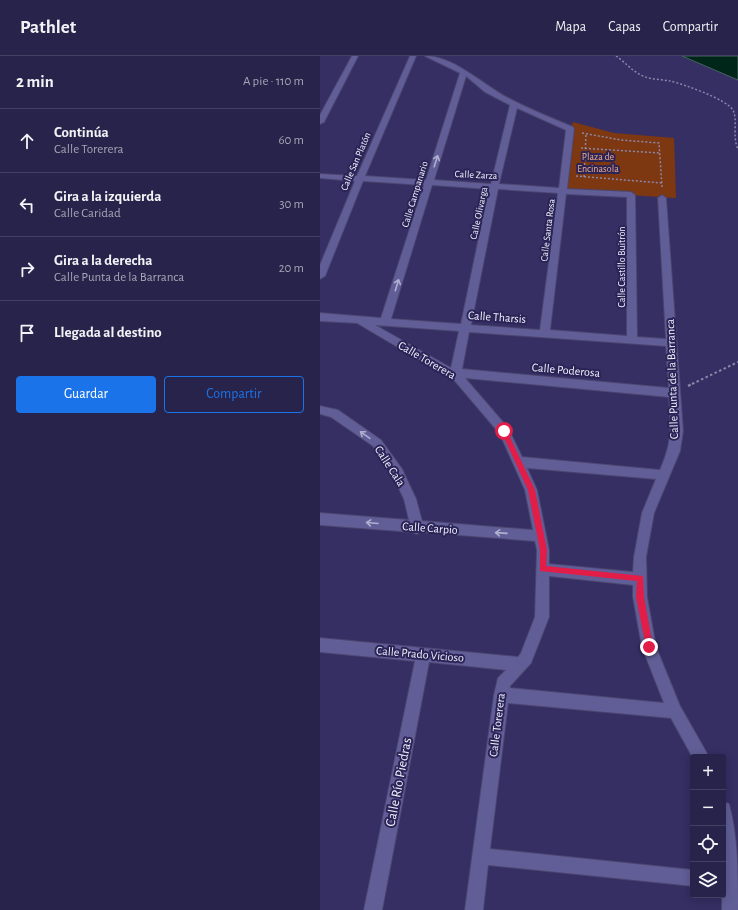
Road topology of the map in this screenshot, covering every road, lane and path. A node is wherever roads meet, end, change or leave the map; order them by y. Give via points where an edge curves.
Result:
1 (355, 56) edge
2 (413, 56) edge
3 (428, 56) edge
4 (616, 56) edge
5 (464, 72) junction
6 (514, 104) junction
7 (320, 122) edge
8 (570, 129) junction
9 (586, 134) junction
10 (568, 147) junction
11 (738, 148) edge
12 (660, 153) junction
13 (565, 175) junction
14 (320, 176) edge
15 (360, 178) junction
16 (429, 182) junction
17 (662, 183) junction
18 (494, 186) junction
19 (563, 191) junction
20 (583, 192) junction
21 (631, 195) joint
22 (662, 198) joint
23 (320, 276) edge
24 (320, 317) edge
25 (359, 320) junction
26 (385, 322) junction
27 (465, 328) junction
28 (545, 333) junction
29 (632, 340) junction
30 (672, 343) junction
31 (738, 362) edge
32 (455, 374) junction
33 (675, 393) junction
34 (320, 410) edge
35 (518, 462) junction
36 (663, 475) junction
37 (320, 519) edge
38 (417, 528) junction
39 (540, 536) junction
40 (543, 569) junction
41 (640, 578) junction
42 (320, 645) edge
43 (424, 654) junction
44 (521, 664) junction
45 (501, 695) junction
46 (675, 711) junction
47 (698, 754) edge
48 (726, 818) edge
49 (481, 856) junction
50 (690, 878) edge
51 (728, 882) edge
52 (373, 910) edge
53 (474, 910) edge
54 (731, 910) edge

1 - 7 street
2 - 15 street, Calle San Platón
3 - 5 street
4 - 11 path via 624,60 636,73 645,77 681,83 724,103 733,110 737,118 735,139
5 - 6 street via 488,90
16 -> 5 street, Calle Campanario
6 - 8 street
6 - 18 street, Calle Olivarga
8 - 9 path
8 - 10 street, Calle Santa Rosa
9 - 12 path via 659,143
9 - 20 path
10 - 12 path
10 - 13 street, Calle Santa Rosa
12 - 17 path
13 - 17 path
13 - 19 street, Calle Santa Rosa
14 - 15 street, Calle Zarza
15 - 16 street, Calle Zarza
15 - 23 street, Calle San Platón
16 - 18 street, Calle Zarza
26 -> 16 street, Calle Campanario
17 - 22 path
18 - 19 street, Calle Zarza
18 - 27 street, Calle Olivarga
19 - 20 street, Calle Zarza
19 - 28 street, Calle Santa Rosa
20 - 21 street, Calle Zarza
21 - 29 street, Calle Castillo Buitrón
22 - 30 street, Calle Punta de la Barranca
24 - 25 street, Calle Tharsis
25 - 26 street, Calle Tharsis
25 - 32 street, Calle Torerera
26 - 27 street, Calle Tharsis
27 - 28 street, Calle Tharsis
27 - 32 street, Calle Olivarga
28 - 29 street, Calle Tharsis
29 - 30 street, Calle Tharsis
30 - 33 street, Calle Punta de la Barranca
31 - 33 path
32 - 33 street, Calle Poderosa
32 - 35 street, Calle Torerera via 504,431
33 - 36 street, Calle Punta de la Barranca via 677,431 674,451
38 -> 34 street, Calle Cala via 410,499 398,473 377,443 334,414
35 - 36 street
35 - 39 street, Calle Torerera via 531,490
36 - 41 street, Calle Punta de la Barranca via 648,513 640,557
38 -> 37 street, Calle Carpio
39 -> 38 street, Calle Carpio
39 - 40 street, Calle Torerera
40 - 41 street
40 - 44 street, Calle Torerera via 542,617 526,658
41 - 46 street, Calle Punta de la Barranca via 640,597 649,647
42 - 43 street, Calle Prado Vicioso
43 - 44 street, Calle Prado Vicioso
43 - 52 street, Calle Río Piedras
44 - 45 street, Calle Torerera via 502,684
45 - 46 street
45 - 49 street, Calle Torerera
46 - 47 street, Calle Punta de la Barranca
48 - 51 street
49 - 50 street
49 - 53 street, Calle Torerera
51 - 54 street

